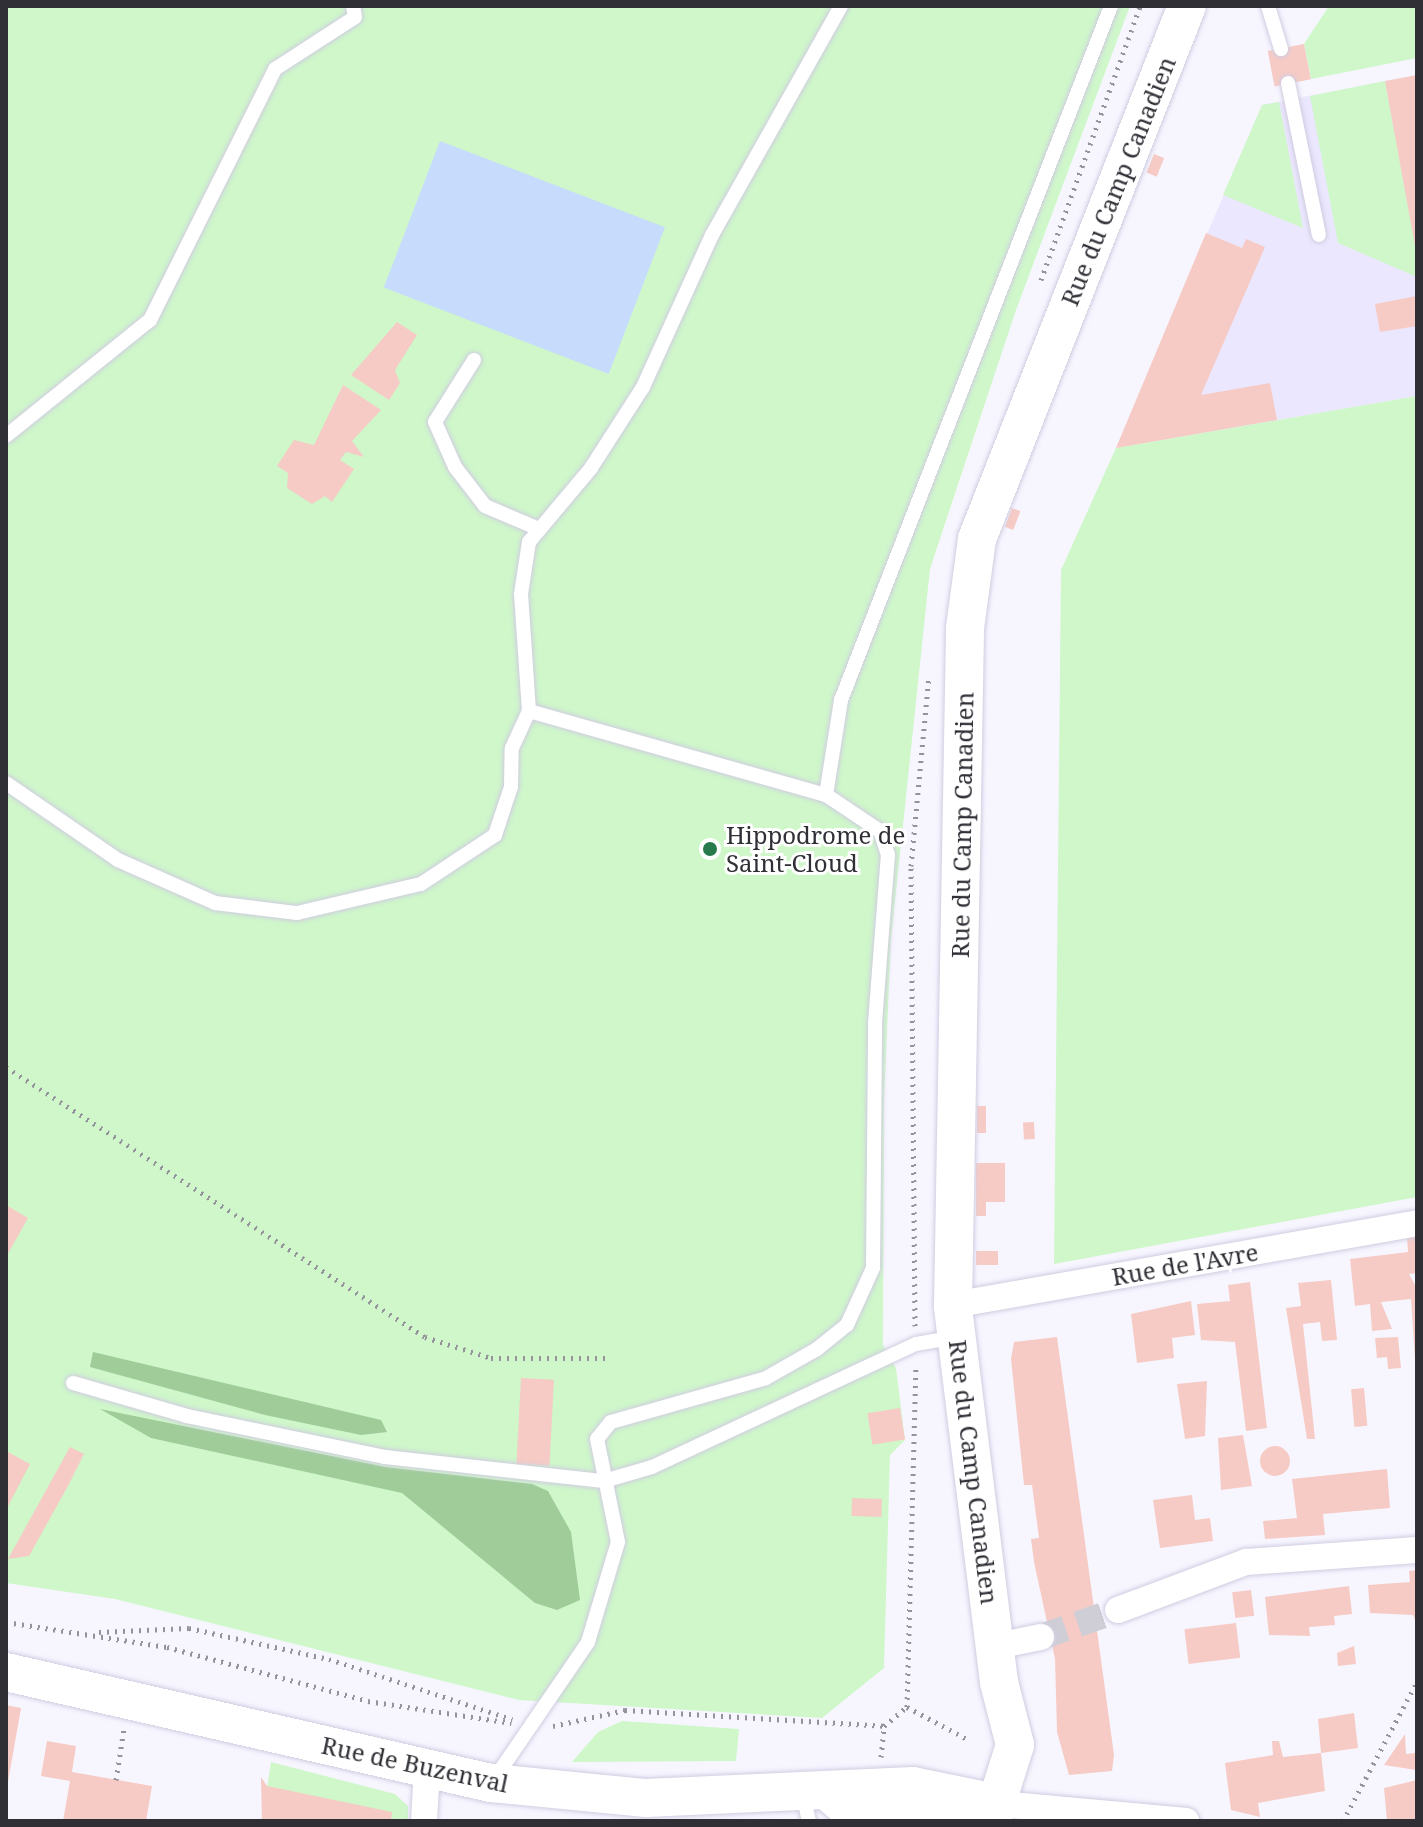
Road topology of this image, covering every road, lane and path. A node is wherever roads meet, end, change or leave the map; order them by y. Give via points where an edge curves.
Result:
1 (353, 6) edge
2 (841, 6) edge
3 (1111, 6) edge
4 (1187, 6) edge
5 (1268, 6) edge
6 (1281, 49) dead end
7 (1288, 83) dead end
8 (1319, 235) dead end
9 (474, 360) dead end
10 (6, 436) edge
11 (539, 529) junction
12 (529, 711) junction
13 (6, 783) edge
14 (826, 795) junction
15 (6, 1067) edge
16 (1417, 1223) edge
17 (915, 1310) dead end
18 (955, 1321) junction
19 (916, 1344) junction
20 (609, 1358) dead end
21 (73, 1383) dead end
22 (604, 1481) junction
23 (1417, 1550) edge
24 (1118, 1610) tunnel mouth
25 (6, 1622) edge
26 (90, 1633) junction
27 (1041, 1637) tunnel mouth
28 (998, 1664) junction
29 (6, 1672) edge
30 (1417, 1682) edge
31 (130, 1696) junction
32 (907, 1707) junction
33 (532, 1727) junction
34 (969, 1740) dead end
35 (427, 1769) junction
36 (116, 1780) dead end
37 (492, 1783) junction
38 (815, 1803) edge
39 (646, 1809) edge
40 (999, 1815) edge
41 (424, 1821) edge
42 (1186, 1821) edge
43 (1343, 1821) edge

1 - 10 lane via 355,17 275,69 150,320
2 - 11 lane via 712,235 643,387 591,468
3 - 14 lane via 841,700
4 - 18 main road, Rue du Camp Canadien via 977,539 965,628
5 - 6 lane
7 - 8 lane
9 - 11 lane via 435,422 455,467 485,506
11 - 12 lane via 529,542 521,594
12 - 13 lane via 512,748 511,787 495,835 421,884 297,913 215,903 118,860
12 - 14 lane
14 - 22 lane via 880,831 888,855 875,1023 873,1268 847,1325 817,1349 766,1378 611,1422 597,1439
15 - 20 path via 425,1337 491,1358
16 - 18 street, Rue de l'Avre
17 - 19 path
18 - 19 lane
18 - 28 main road, Rue du Camp Canadien
19 - 22 lane via 652,1467
19 - 32 path via 919,1452
21 - 22 lane via 187,1416 385,1457
22 - 33 lane via 618,1542 588,1642
23 - 24 street via 1246,1562
25 - 26 path
26 - 33 path via 368,1701
26 - 33 path via 189,1628 329,1659
27 - 28 street
28 - 40 main road, Rue du Camp Canadien via 1015,1745
29 - 31 main road, Rue de Buzenval
30 - 43 path
31 - 35 main road, Rue de Buzenval
31 - 36 path
32 - 33 path via 884,1726 625,1710 583,1725
32 - 34 path
33 - 37 lane
35 - 37 main road, Rue de Buzenval
35 - 41 street
37 - 39 main road, Rue de Buzenval
38 - 39 main road, Rue de Buzenval
38 - 40 main road, Rue de Buzenval via 861,1786 913,1786
40 - 42 street, Rue de Buzenval

